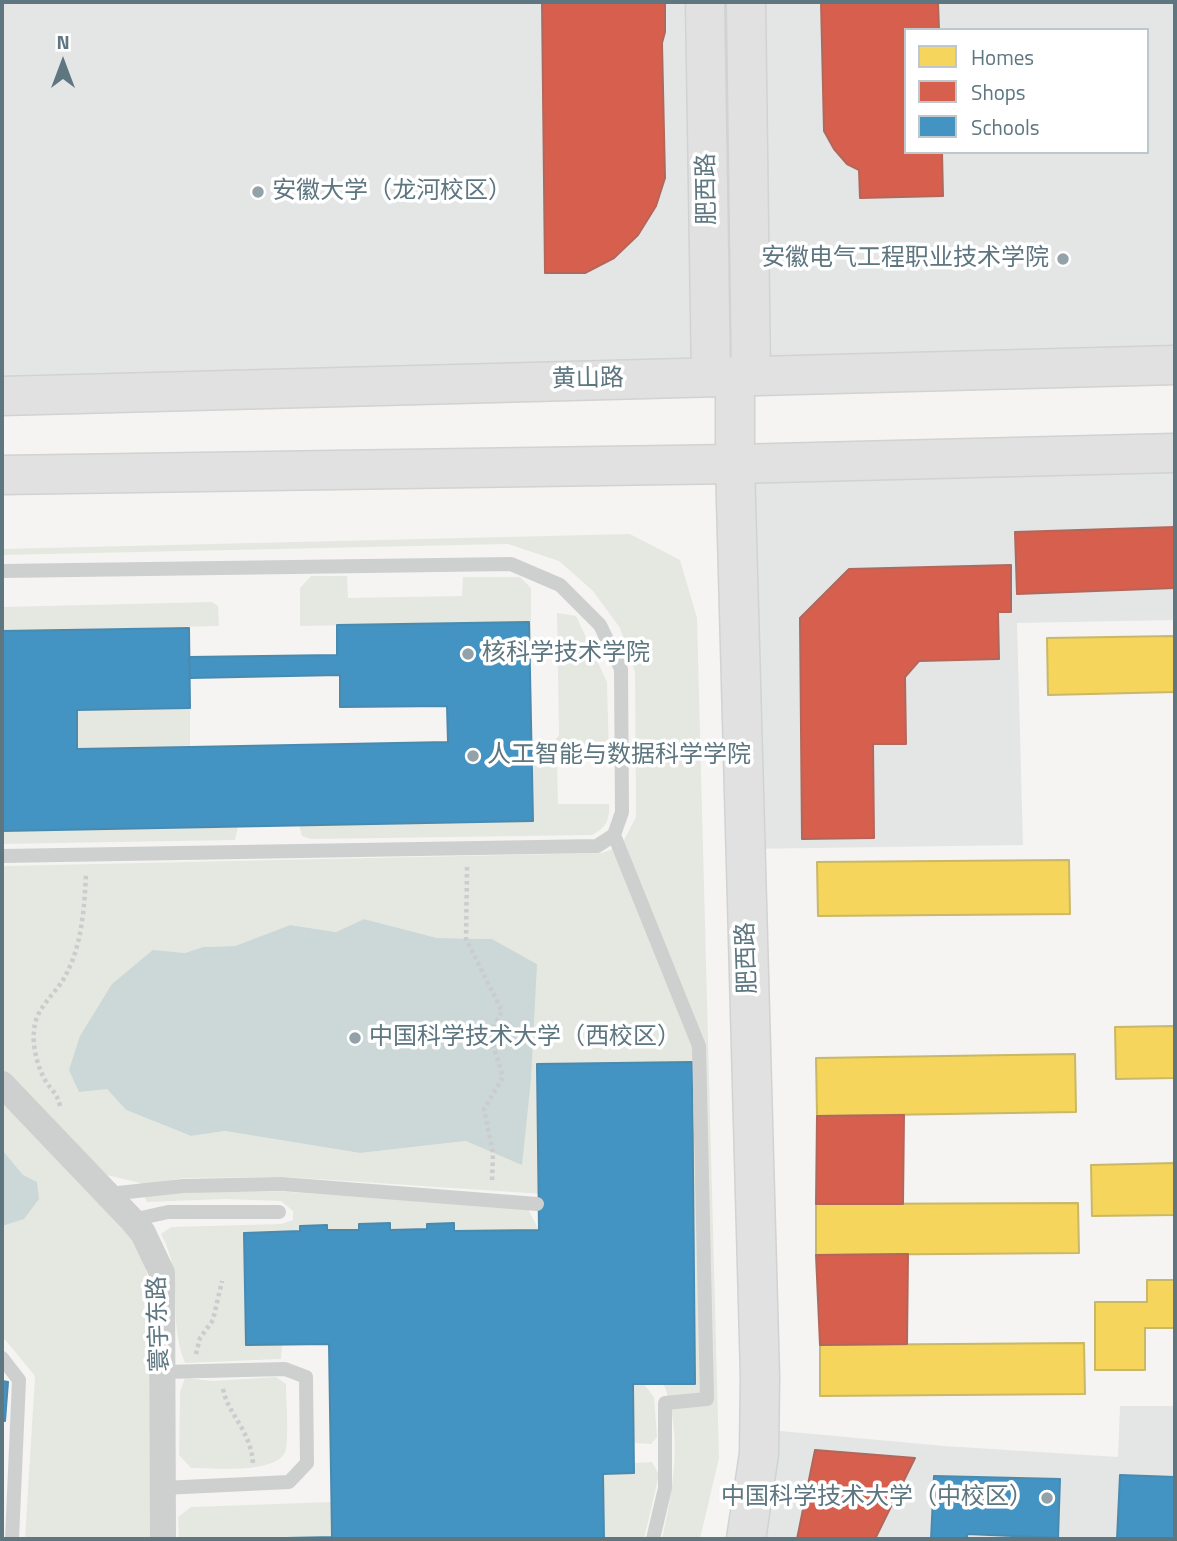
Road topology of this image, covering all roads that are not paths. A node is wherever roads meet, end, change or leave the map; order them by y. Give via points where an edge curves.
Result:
1 (705, 2) edge
2 (746, 2) edge
3 (1175, 365) edge
4 (732, 376) junction
5 (2, 396) edge
6 (1175, 453) edge
7 (735, 464) junction
8 (2, 475) edge
9 (2, 571) edge
10 (614, 835) junction
11 (2, 856) edge
12 (2, 1084) edge
13 (110, 1194) junction
14 (537, 1204) dead end
15 (279, 1212) dead end
16 (132, 1220) junction
17 (2, 1358) edge
18 (163, 1372) junction
19 (163, 1488) junction
20 (12, 1539) edge
21 (163, 1539) edge
22 (653, 1539) edge
23 (746, 1539) edge

1 - 4 main road, 肥西路
2 - 4 main road, 肥西路
3 - 4 main road, 黄山路
4 - 5 main road, 黄山路
4 - 7 main road, 肥西路
6 - 7 main road
7 - 8 main road
7 - 23 main road, 肥西路 via 760,1377 759,1454
9 - 10 lane via 512,564 560,585 600,625 621,669 622,811
10 - 11 lane via 597,846
10 - 22 lane via 699,1046 707,1399 664,1403 664,1488
12 - 13 street, 寰宇东路
13 - 14 lane via 183,1186 282,1184
13 - 16 street, 寰宇东路
15 - 16 lane via 168,1212
16 - 18 street, 寰宇东路 via 162,1273
17 - 20 lane via 19,1380
18 - 19 street, 寰宇东路
18 - 19 lane via 285,1369 306,1377 307,1463 289,1482
19 - 21 street, 寰宇东路

